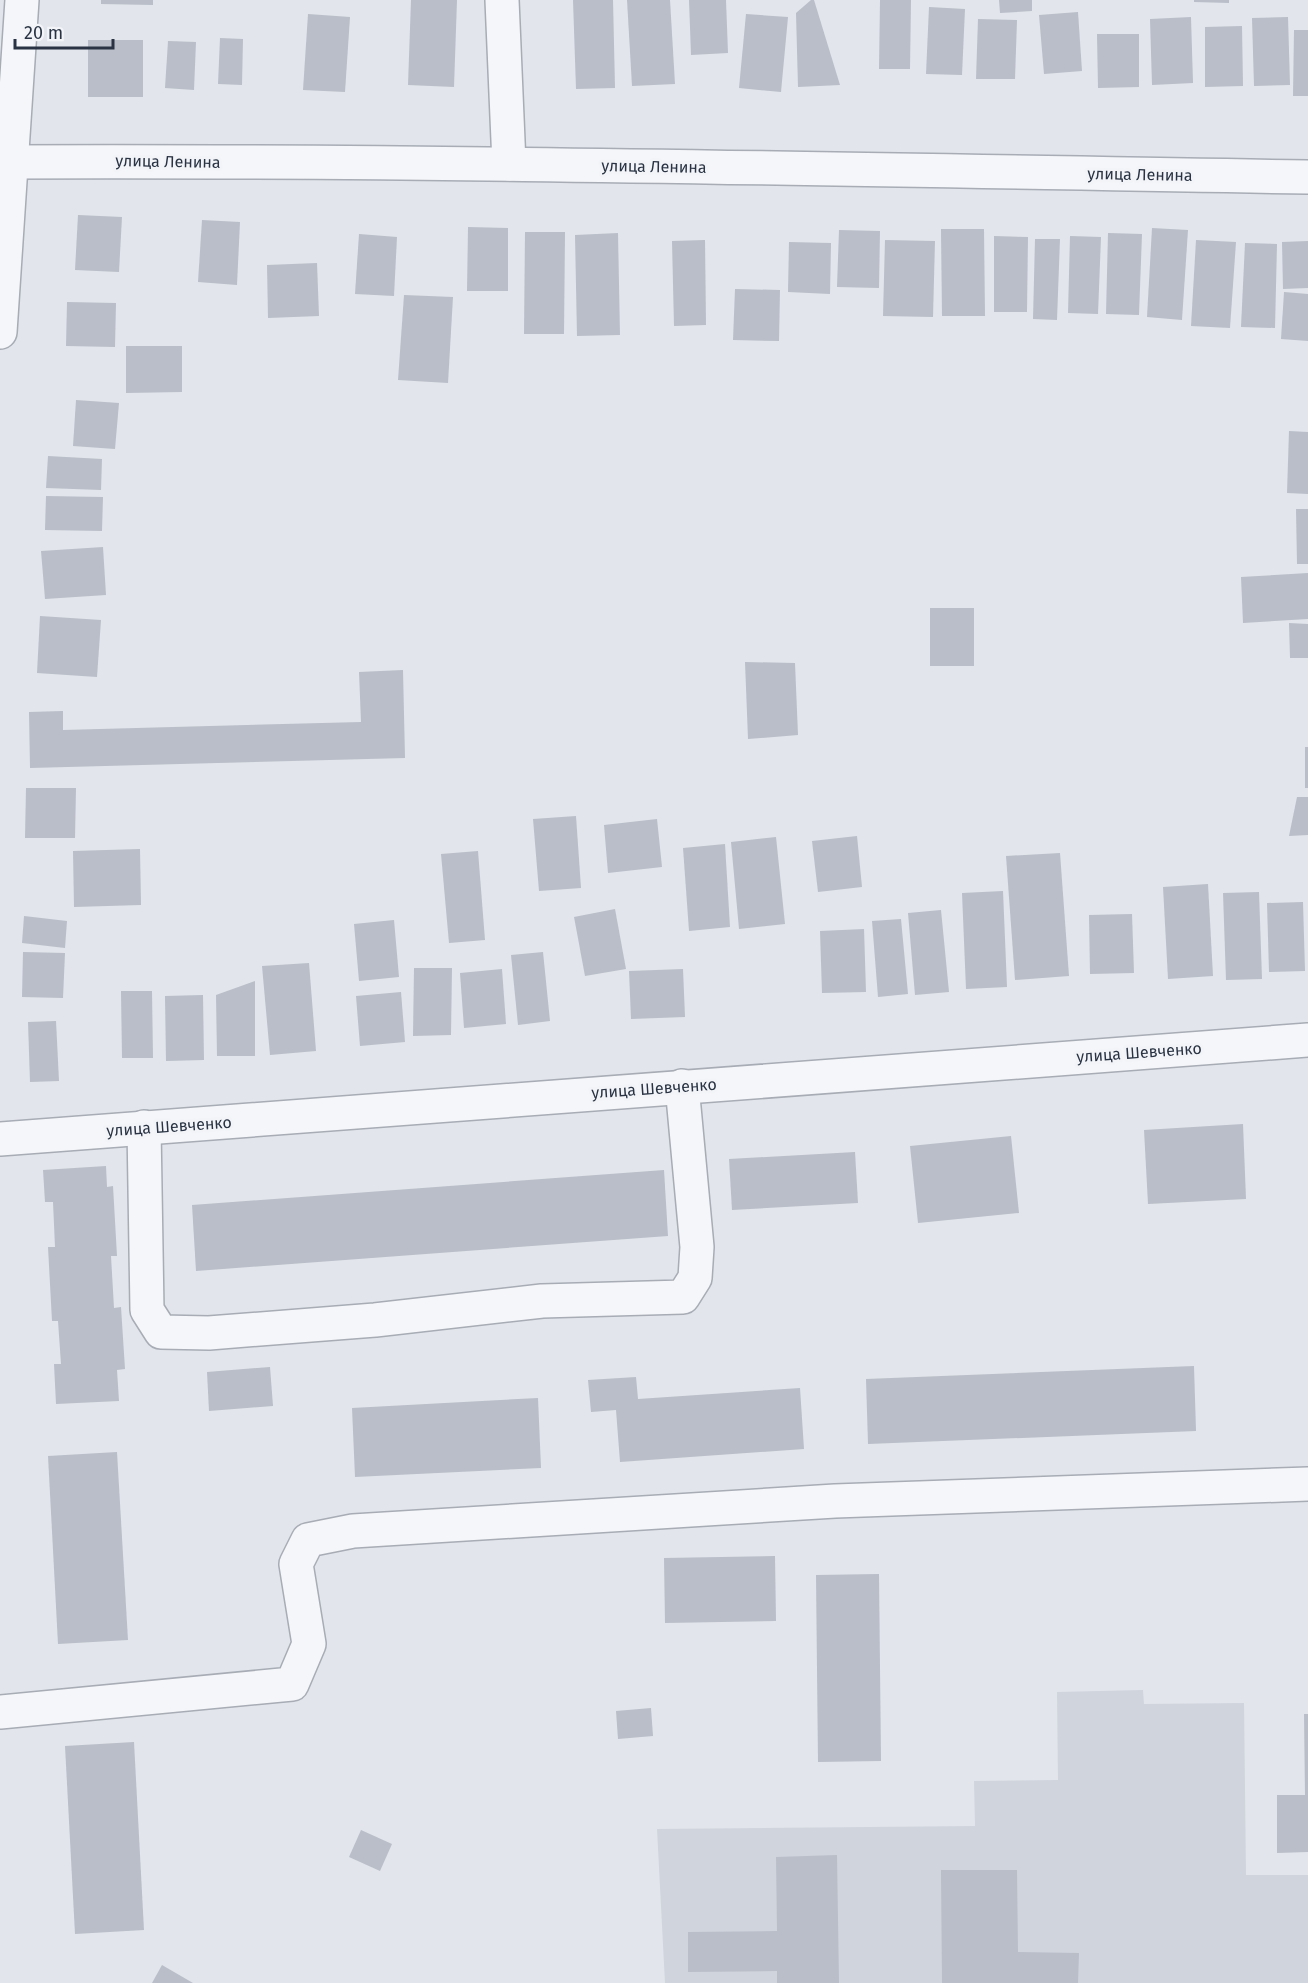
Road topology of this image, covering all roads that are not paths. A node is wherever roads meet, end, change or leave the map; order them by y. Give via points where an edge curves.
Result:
1 (22, 0) edge
2 (502, 0) edge
3 (7, 162) edge
4 (509, 164) junction
5 (1308, 177) edge
6 (0, 332) edge
7 (1308, 1040) edge
8 (682, 1086) junction
9 (144, 1127) junction
10 (0, 1139) edge
11 (1308, 1484) edge
12 (0, 1712) edge

1 - 3 street
2 - 4 street
3 - 4 street, улица Ленина
3 - 6 street
4 - 5 street, улица Ленина
7 - 8 street, улица Шевченко
8 - 9 street, улица Шевченко
8 - 9 street via 696,1248 695,1278 684,1297 542,1301 375,1320 209,1333 160,1332 147,1310
9 - 10 street, улица Шевченко
11 - 12 street via 835,1501 353,1531 308,1540 296,1564 309,1644 292,1684

